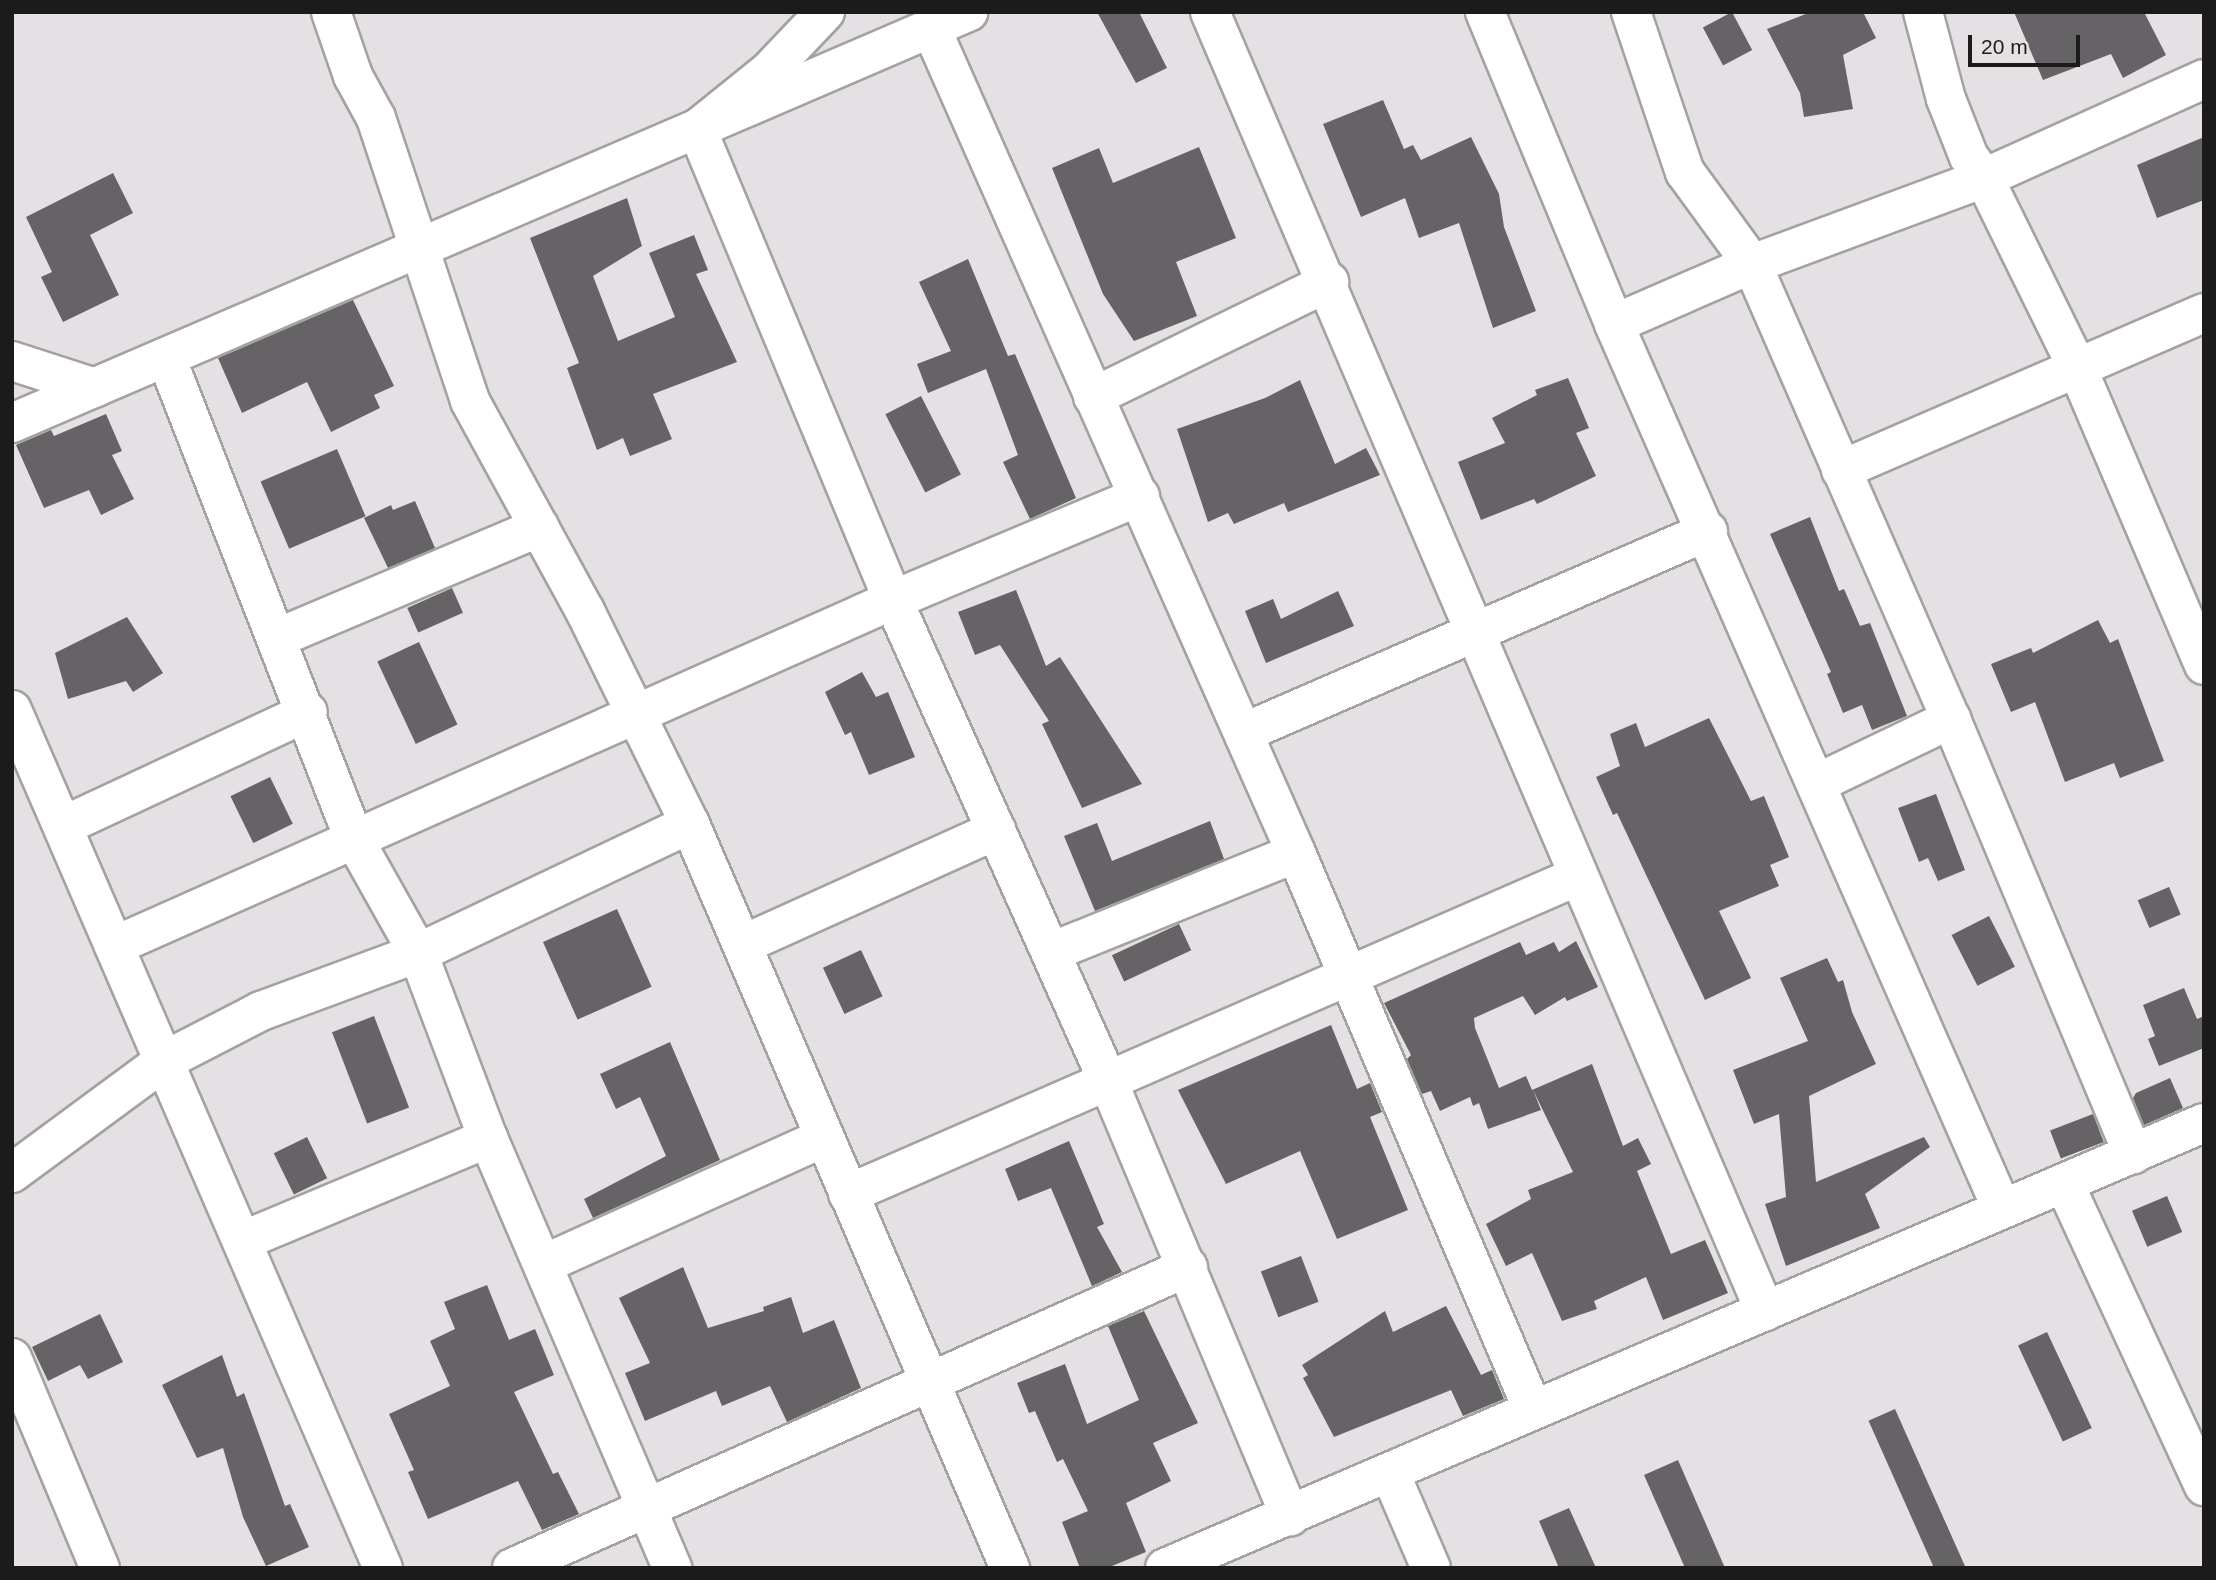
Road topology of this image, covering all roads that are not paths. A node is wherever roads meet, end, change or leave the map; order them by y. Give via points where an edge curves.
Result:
1 (331, 12) edge
2 (825, 12) edge
3 (968, 12) edge
4 (1210, 12) edge
5 (1485, 12) edge
6 (1630, 12) edge
7 (1923, 12) edge
8 (931, 28) junction
9 (2204, 79) edge
10 (697, 129) junction
11 (1984, 178) junction
12 (417, 247) junction
13 (1752, 264) junction
14 (1329, 282) junction
15 (2204, 313) edge
16 (1614, 324) junction
17 (166, 357) junction
18 (12, 361) edge
19 (2076, 365) junction
20 (95, 388) junction
21 (1093, 397) junction
22 (12, 423) edge
23 (1841, 470) junction
24 (1140, 496) junction
25 (540, 527) junction
26 (1708, 531) junction
27 (893, 600) junction
28 (1475, 634) junction
29 (276, 638) junction
30 (2204, 665) edge
31 (12, 710) edge
32 (308, 712) junction
33 (633, 715) junction
34 (1951, 719) junction
35 (1243, 733) junction
36 (1818, 783) junction
37 (690, 824) junction
38 (63, 826) junction
39 (997, 830) junction
40 (354, 838) junction
41 (1296, 853) junction
42 (1578, 876) junction
43 (744, 944) junction
44 (114, 946) junction
45 (1051, 952) junction
46 (418, 953) junction
47 (1348, 977) junction
48 (164, 1061) junction
49 (1108, 1081) junction
50 (2204, 1123) edge
51 (825, 1137) junction
52 (488, 1138) junction
53 (2133, 1154) junction
54 (12, 1173) edge
55 (2064, 1183) junction
56 (848, 1194) junction
57 (2002, 1209) junction
58 (242, 1241) junction
59 (544, 1264) junction
60 (1188, 1267) junction
61 (1765, 1311) junction
62 (12, 1358) edge
63 (930, 1381) junction
64 (1533, 1410) junction
65 (2195, 1441) edge
66 (1390, 1473) junction
67 (2204, 1486) edge
68 (646, 1507) junction
69 (1290, 1516) junction
70 (100, 1568) edge
71 (383, 1568) edge
72 (512, 1568) edge
73 (672, 1568) edge
74 (1010, 1568) edge
75 (1165, 1568) edge
76 (1431, 1568) edge

1 - 12 street via 353,76 376,118
2 - 10 street via 769,71
3 - 8 street
4 - 14 street
5 - 16 street
6 - 13 street via 1685,172
7 - 11 street via 1946,99 1969,157
8 - 10 street
8 - 21 street
9 - 11 street
10 - 12 street
10 - 27 street
11 - 13 street
11 - 19 street
12 - 17 street
12 - 25 street via 470,401
13 - 16 street
13 - 23 street
14 - 21 street
14 - 28 street
15 - 19 street
16 - 26 street
17 - 20 street
17 - 29 street
18 - 20 street
19 - 23 street
19 - 30 street
20 - 22 street
21 - 24 street
23 - 34 street
24 - 27 street
24 - 35 street
25 - 29 street
25 - 33 street
26 - 28 street
26 - 36 street
27 - 33 street
27 - 39 street
28 - 35 street
28 - 42 street
29 - 32 street
31 - 38 street
32 - 38 street
32 - 40 street
33 - 37 street
33 - 40 street
34 - 36 street
34 - 53 street
35 - 41 street
36 - 57 street
37 - 43 street
37 - 46 street
38 - 44 street
39 - 43 street
39 - 45 street
40 - 44 street
40 - 46 street
41 - 45 street
41 - 47 street
42 - 47 street
42 - 61 street
43 - 51 street
44 - 48 street
45 - 49 street
46 - 48 street via 358,978 305,992
46 - 52 street
47 - 49 street
47 - 64 street
48 - 54 street
48 - 58 street
49 - 56 street
49 - 60 street
50 - 53 street
51 - 56 street
51 - 59 street
52 - 58 street
52 - 59 street
53 - 55 street
55 - 57 street
55 - 65 street
56 - 63 street
57 - 61 street
58 - 71 street
59 - 68 street
60 - 63 street
60 - 69 street
61 - 64 street
62 - 70 street
63 - 68 street
63 - 74 street
64 - 66 street
65 - 67 street
66 - 69 street
66 - 76 street
68 - 72 street
68 - 73 street
69 - 75 street

